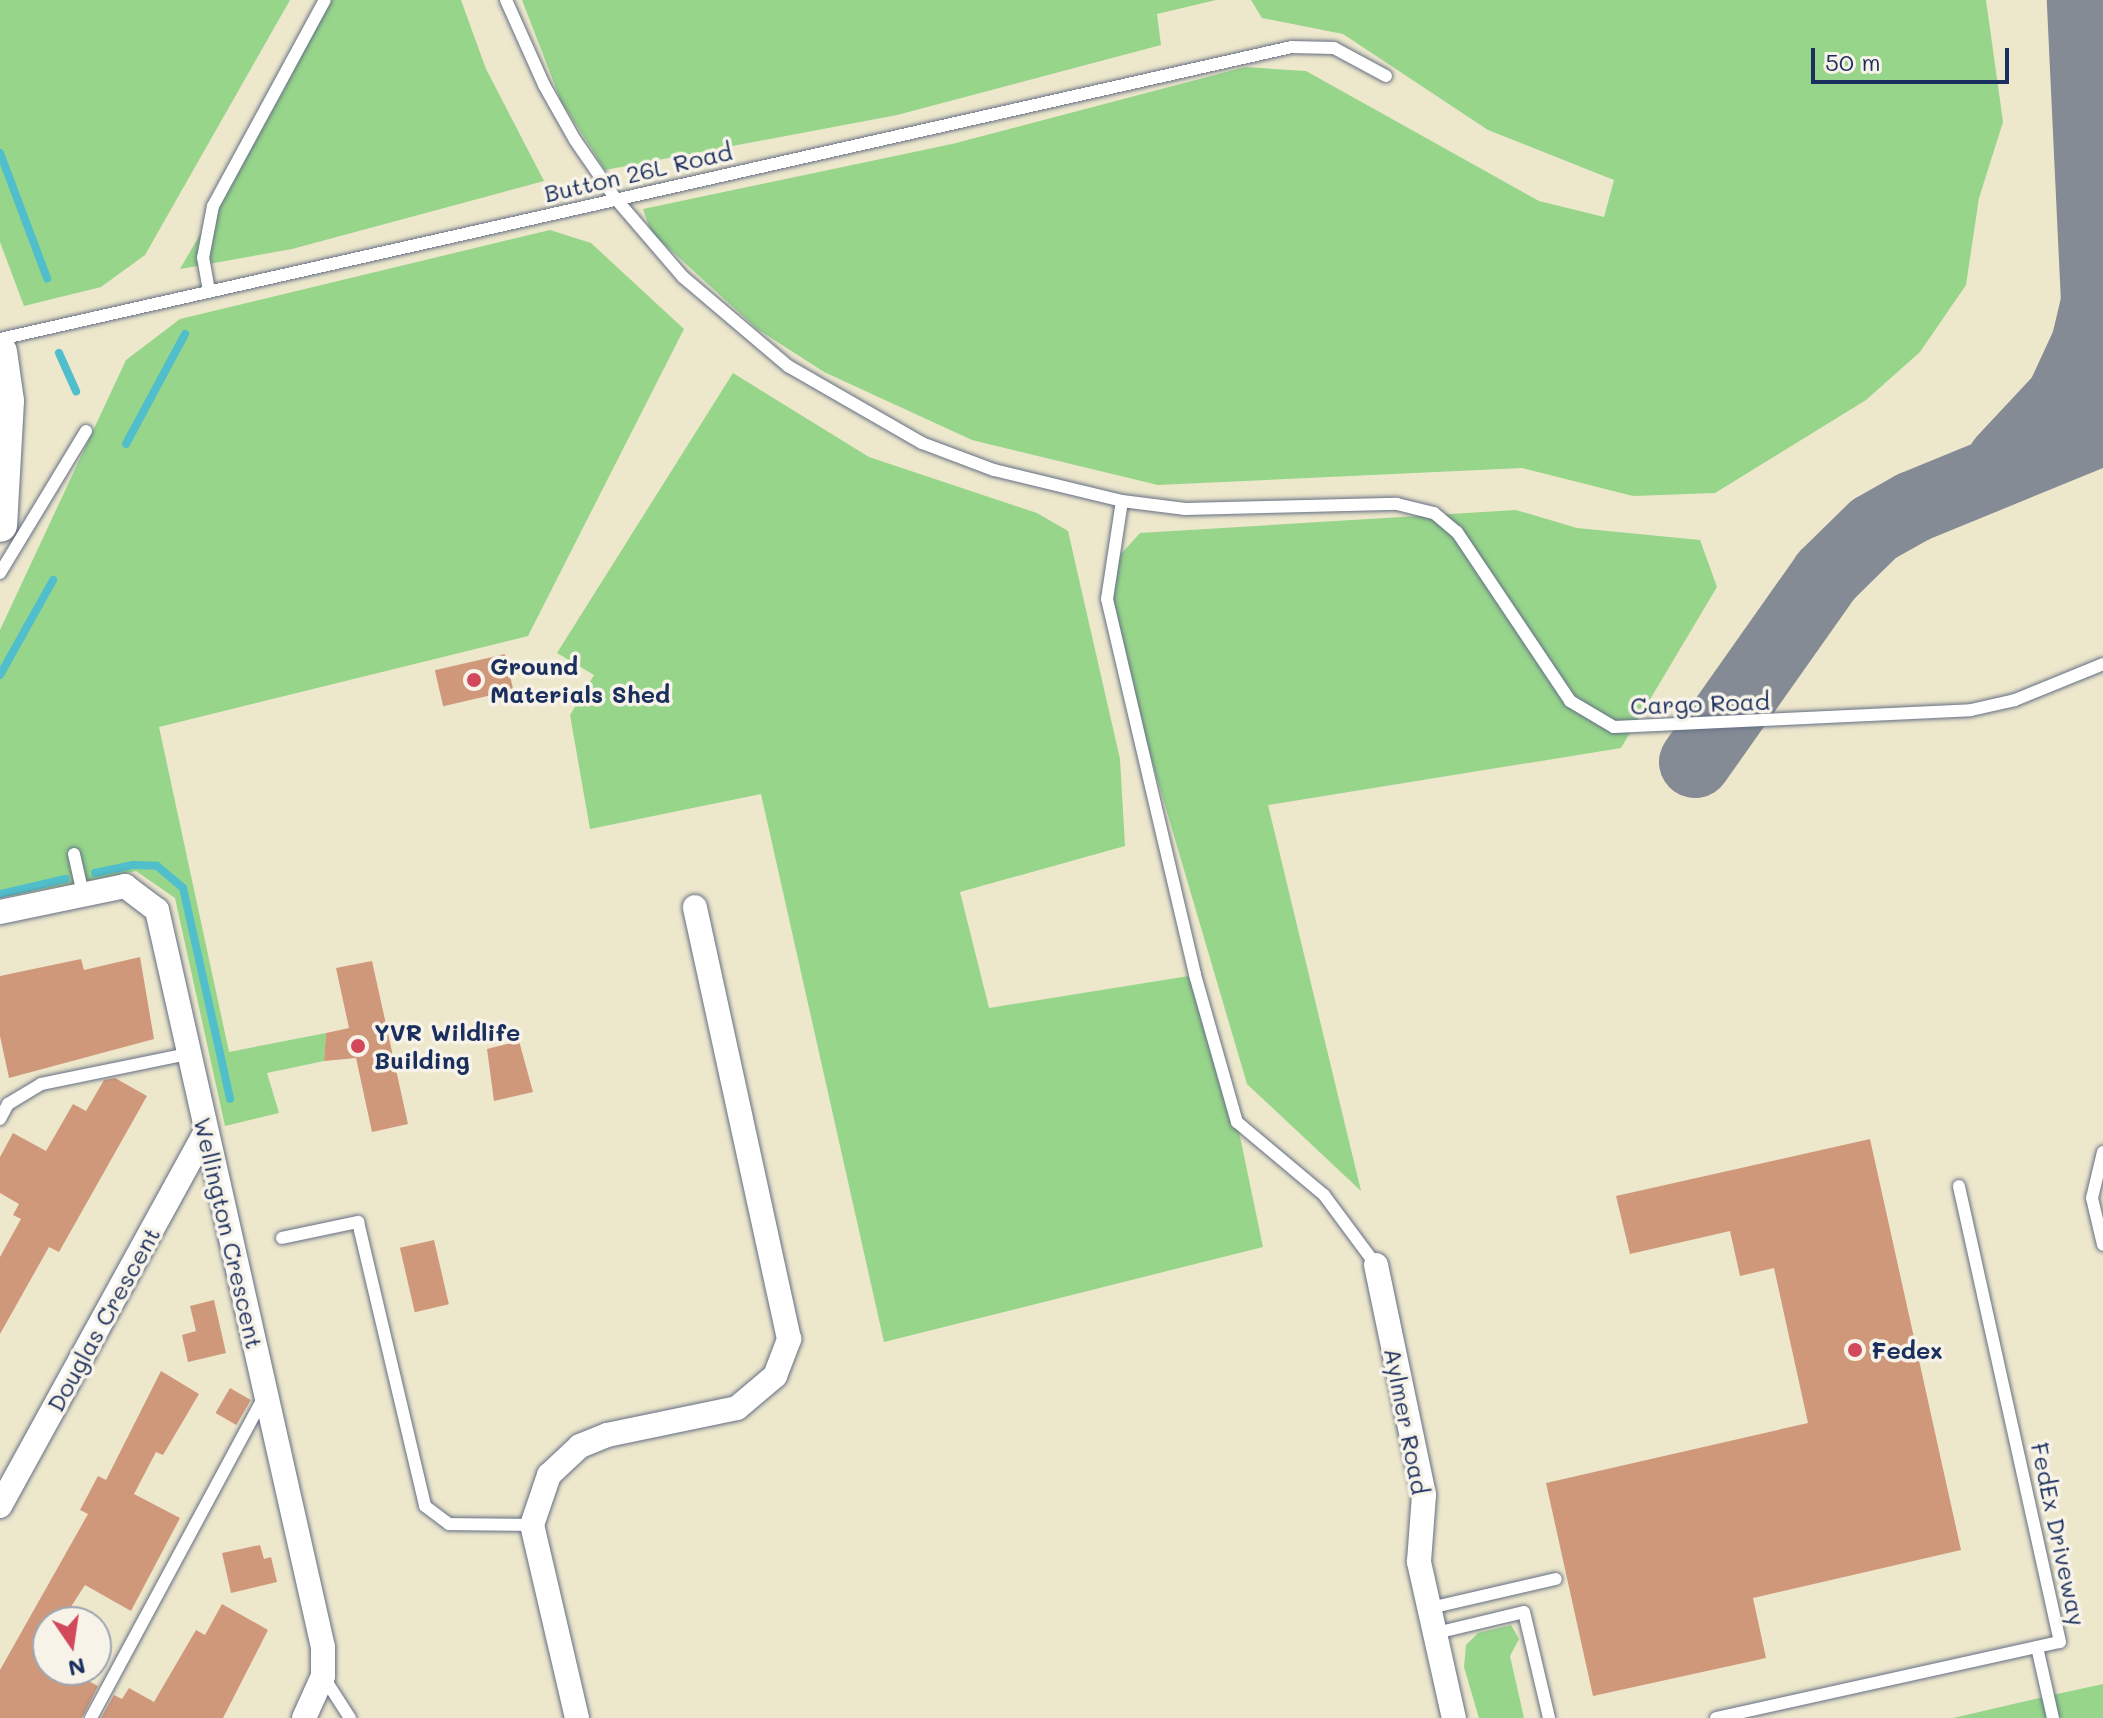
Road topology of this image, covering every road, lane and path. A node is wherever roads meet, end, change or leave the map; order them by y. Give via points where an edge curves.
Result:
1 (325, 0) edge
2 (506, 0) edge
3 (1386, 76) dead end
4 (615, 198) junction
5 (209, 291) junction
6 (0, 339) edge
7 (0, 352) edge
8 (86, 431) dead end
9 (1122, 501) junction
10 (0, 525) edge
11 (0, 573) edge
12 (2103, 664) edge
13 (74, 854) dead end
14 (83, 894) junction
15 (695, 907) dead end
16 (0, 912) edge
17 (187, 1054) junction
18 (0, 1119) edge
19 (206, 1132) junction
20 (2103, 1152) edge
21 (1959, 1186) dead end
22 (282, 1238) dead end
23 (2103, 1245) edge
24 (1376, 1265) joint
25 (267, 1393) junction
26 (0, 1506) edge
27 (532, 1525) junction
28 (1556, 1579) dead end
29 (1430, 1608) junction
30 (1436, 1633) junction
31 (2037, 1647) junction
32 (323, 1676) junction
33 (91, 1718) edge
34 (304, 1718) edge
35 (350, 1718) edge
36 (577, 1718) edge
37 (1454, 1718) edge
38 (1549, 1718) edge
39 (1716, 1718) edge
40 (2053, 1718) edge

1 - 5 lane via 213,206 203,258
2 - 4 lane, Cargo Road via 544,85
3 - 4 lane, Button 26L Road via 1334,48 1291,47
4 - 5 lane, Button 26L Road
4 - 9 lane, Cargo Road via 732,324 857,410 922,443 994,470
5 - 6 lane, Button 26L Road
7 - 10 street via 7,401
8 - 11 lane
9 - 12 lane, Cargo Road via 1185,509 1397,504 1434,513 1457,532 1570,701 1614,727 1971,710 2015,700
9 - 24 lane via 1107,599 1195,975 1237,1122 1324,1195
13 - 14 lane
14 - 16 street, Wellington Crescent
14 - 17 street, Wellington Crescent via 125,886 157,910
15 - 27 street via 789,1339 775,1376 737,1408 580,1446 549,1475
17 - 18 lane via 41,1084 8,1104
17 - 19 street, Wellington Crescent
19 - 25 street, Wellington Crescent
19 - 26 street, Douglas Crescent
20 - 23 lane via 2092,1198
21 - 31 lane, FedEx Driveway via 2060,1642
22 - 27 lane via 358,1222 425,1506 449,1524
24 - 29 street, Aylmer Road via 1424,1495 1419,1562
25 - 32 street, Wellington Crescent via 323,1647
25 - 33 lane
27 - 36 street
28 - 29 lane
29 - 30 street, Aylmer Road
30 - 37 street, Aylmer Road
30 - 38 lane via 1524,1612
31 - 39 lane, FedEx Driveway
31 - 40 lane
32 - 34 street, Wellington Crescent
32 - 35 lane

